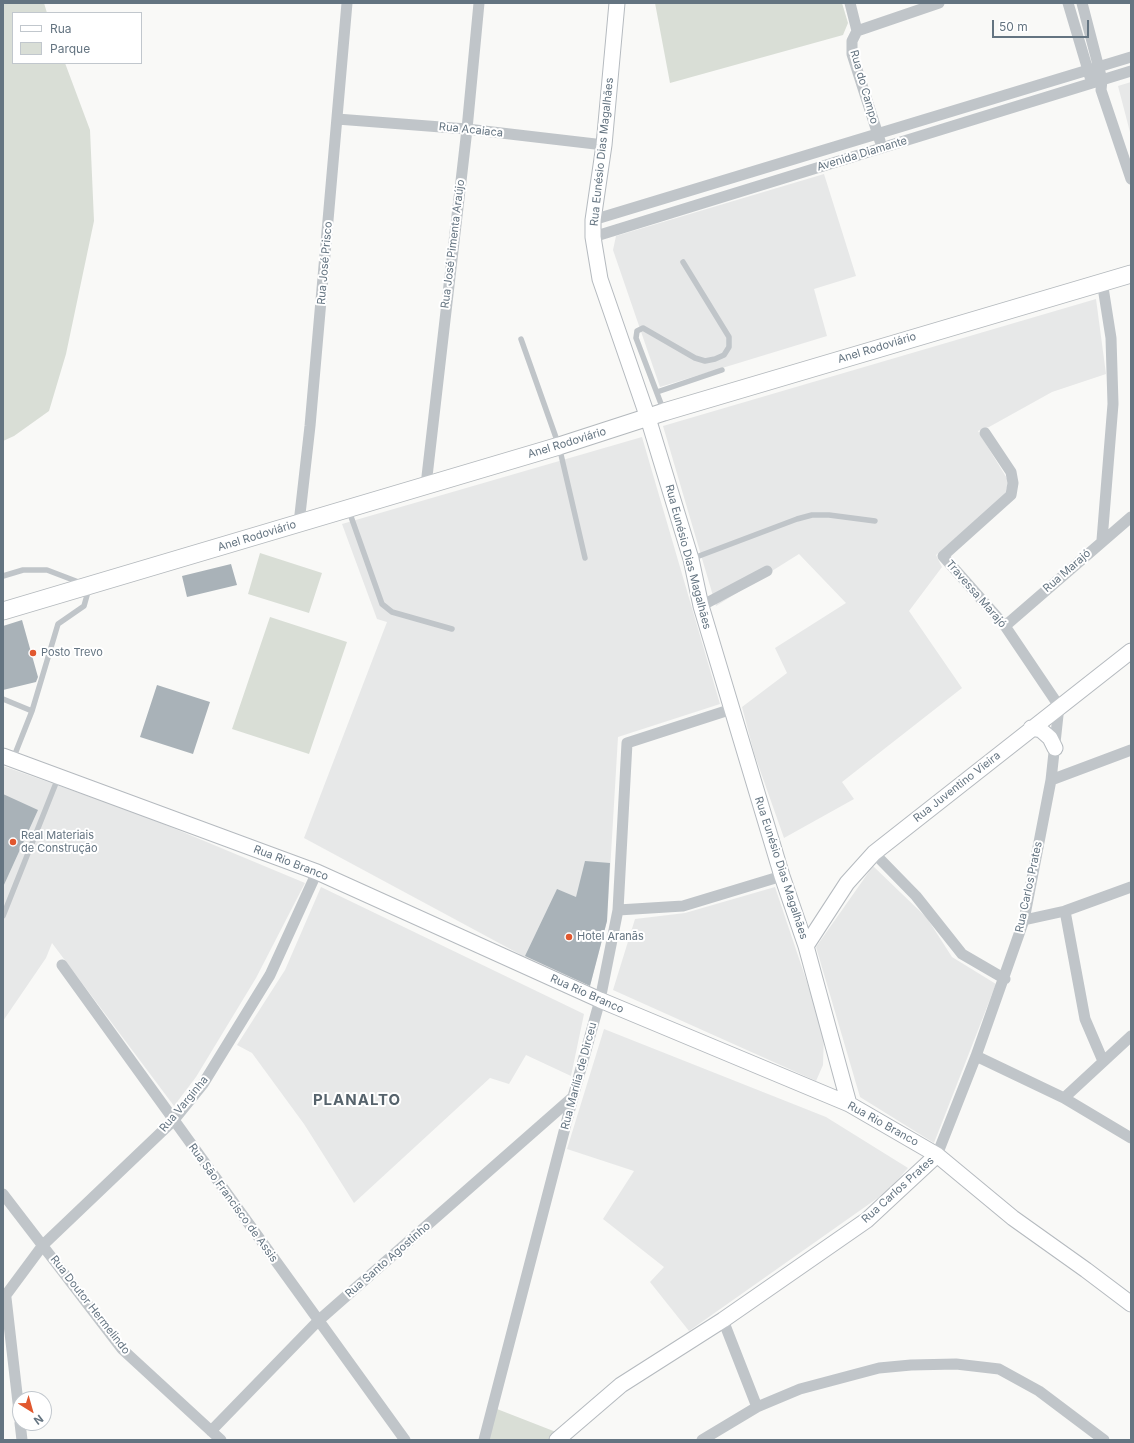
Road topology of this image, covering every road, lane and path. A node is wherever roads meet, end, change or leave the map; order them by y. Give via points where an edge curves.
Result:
1 (347, 3) edge
2 (478, 3) edge
3 (617, 3) edge
4 (850, 3) edge
5 (938, 3) edge
6 (1068, 3) edge
7 (1082, 3) edge
8 (857, 31) junction
9 (1131, 57) edge
10 (1099, 67) junction
11 (1087, 70) junction
12 (1131, 71) edge
13 (1099, 85) junction
14 (337, 119) junction
15 (467, 129) junction
16 (878, 135) junction
17 (604, 145) junction
18 (882, 148) junction
19 (1131, 179) edge
20 (593, 220) junction
21 (593, 237) junction
22 (683, 262) dead end
23 (1131, 274) edge
24 (1102, 281) junction
25 (521, 339) dead end
26 (722, 370) dead end
27 (656, 392) junction
28 (664, 412) junction
29 (648, 418) junction
30 (985, 433) dead end
31 (560, 446) junction
32 (426, 485) junction
33 (349, 509) junction
34 (1131, 517) edge
35 (875, 521) dead end
36 (300, 523) junction
37 (1102, 540) junction
38 (584, 558) dead end
39 (691, 559) junction
40 (767, 571) dead end
41 (3, 576) edge
42 (90, 586) junction
43 (701, 606) junction
44 (3, 611) edge
45 (1005, 626) junction
46 (452, 629) dead end
47 (1131, 651) edge
48 (3, 699) edge
49 (1059, 706) junction
50 (732, 709) junction
51 (32, 711) junction
52 (1031, 728) junction
53 (1055, 748) junction
54 (1131, 750) edge
55 (8, 758) edge
56 (59, 776) junction
57 (1051, 780) junction
58 (874, 853) junction
59 (317, 872) junction
60 (782, 876) junction
61 (1131, 887) edge
62 (618, 910) junction
63 (1065, 911) junction
64 (3, 916) edge
65 (1024, 920) junction
66 (806, 946) junction
67 (62, 965) dead end
68 (1004, 979) junction
69 (600, 1000) junction
70 (1131, 1036) edge
71 (976, 1056) junction
72 (1103, 1061) junction
73 (573, 1097) junction
74 (1064, 1098) junction
75 (849, 1104) junction
76 (173, 1121) junction
77 (1131, 1138) edge
78 (937, 1155) junction
79 (3, 1194) edge
80 (43, 1245) junction
81 (4, 1299) edge
82 (1131, 1302) edge
83 (723, 1320) junction
84 (318, 1321) junction
85 (16, 1391) edge
86 (757, 1407) junction
87 (211, 1430) junction
88 (221, 1440) edge
89 (405, 1440) edge
90 (484, 1440) edge
91 (557, 1440) edge
92 (702, 1440) edge
93 (1104, 1440) edge

1 - 14 street, Rua José Prisco
2 - 15 street, Rua José Pimenta Araújo
3 - 17 main road, Rua Eunésio Dias Magalhães
4 - 8 street, Rua do Campo
5 - 8 street
6 - 11 street
7 - 10 street
8 - 16 street, Rua do Campo via 852,41 852,54
9 - 10 street, Avenida Diamante
10 - 11 street, Avenida Diamante
10 - 13 street
11 - 13 street
11 - 16 street, Avenida Diamante
12 - 13 street, Avenida Diamante
13 - 18 street, Avenida Diamante
13 - 19 street
14 - 15 street, Rua Acaiaca
14 - 36 street, Rua José Prisco
15 - 17 street, Rua Acaiaca
15 - 32 street, Rua José Pimenta Araújo
16 - 18 street, Rua do Campo
16 - 20 street, Avenida Diamante
17 - 20 main road, Rua Eunésio Dias Magalhães
18 - 21 street, Avenida Diamante
20 - 21 main road, Rua Eunésio Dias Magalhães
21 - 29 main road, Rua Eunésio Dias Magalhães via 600,279
22 - 27 lane via 729,337 729,347 724,355 705,360 695,358 643,328 639,329 636,338
23 - 24 main road, Anel Rodoviário
24 - 28 main road, Anel Rodoviário
24 - 37 street via 1111,338 1113,404
25 - 31 lane
26 - 27 lane
27 - 28 lane
28 - 29 main road, Anel Rodoviário
29 - 31 main road, Anel Rodoviário
29 - 39 main road, Rua Eunésio Dias Magalhães
30 - 45 street, Travessa Marajó via 1011,472 1014,483 1011,495 943,556
31 - 32 main road, Anel Rodoviário
31 - 38 lane
32 - 33 main road, Anel Rodoviário
33 - 36 main road, Anel Rodoviário
33 - 46 lane via 382,604 392,612
34 - 37 street, Rua Marajó
35 - 39 lane via 829,515 797,519
36 - 42 main road, Anel Rodoviário
37 - 45 street, Rua Marajó
39 - 43 main road, Rua Eunésio Dias Magalhães
40 - 43 street
41 - 42 lane via 23,570 47,570
42 - 44 main road, Anel Rodoviário
42 - 51 lane via 84,606 58,624
43 - 50 main road, Rua Eunésio Dias Magalhães
45 - 49 street, Travessa Marajó
47 - 49 main road, Rua Juventino Vieira
48 - 51 lane
49 - 52 main road, Rua Juventino Vieira
49 - 53 street, Rua Carlos Prates
50 - 60 main road, Rua Eunésio Dias Magalhães
50 - 62 street, Rua Marília de Dirceu via 627,743
51 - 55 lane
52 - 53 main road via 1041,730 1050,738
52 - 58 main road, Rua Juventino Vieira
53 - 57 street, Rua Carlos Prates
54 - 57 street
55 - 56 main road, Rua Rio Branco
56 - 59 main road, Rua Rio Branco
56 - 64 lane
57 - 65 street, Rua Carlos Prates
58 - 66 main road, Rua Juventino Vieira via 847,883
58 - 68 street via 916,896 962,954
59 - 69 main road, Rua Rio Branco
59 - 76 street, Rua Varginha via 270,975 203,1084
60 - 62 street via 683,906
60 - 66 main road, Rua Eunésio Dias Magalhães
61 - 63 street
62 - 69 street, Rua Marília de Dirceu
63 - 65 street
63 - 72 street via 1085,1019
65 - 68 street, Rua Carlos Prates
66 - 75 main road, Rua Eunésio Dias Magalhães
67 - 76 street, Rua São Francisco de Assis
68 - 71 street, Rua Carlos Prates
69 - 73 street, Rua Marília de Dirceu
69 - 75 main road, Rua Rio Branco
70 - 72 street
71 - 74 street
71 - 78 street, Rua Carlos Prates
72 - 74 street
73 - 84 street, Rua Santo Agostinho
73 - 90 street, Rua Marília de Dirceu
74 - 77 street
75 - 78 main road, Rua Rio Branco
76 - 80 street, Rua Varginha
76 - 84 street, Rua São Francisco de Assis
78 - 82 main road, Rua Rio Branco via 1013,1218
78 - 83 main road, Rua Carlos Prates via 867,1220
79 - 80 street, Rua Doutor Hermelindo
80 - 81 street, Rua Varginha
80 - 87 street, Rua Doutor Hermelindo via 122,1349
81 - 85 street
83 - 86 street
83 - 91 main road, Rua Carlos Prates via 620,1385
84 - 87 street, Rua Santo Agostinho
84 - 89 street, Rua São Francisco de Assis
86 - 92 street
86 - 93 street via 800,1389 879,1368 956,1364 999,1369 1039,1391
87 - 88 street, Rua Doutor Hermelindo

